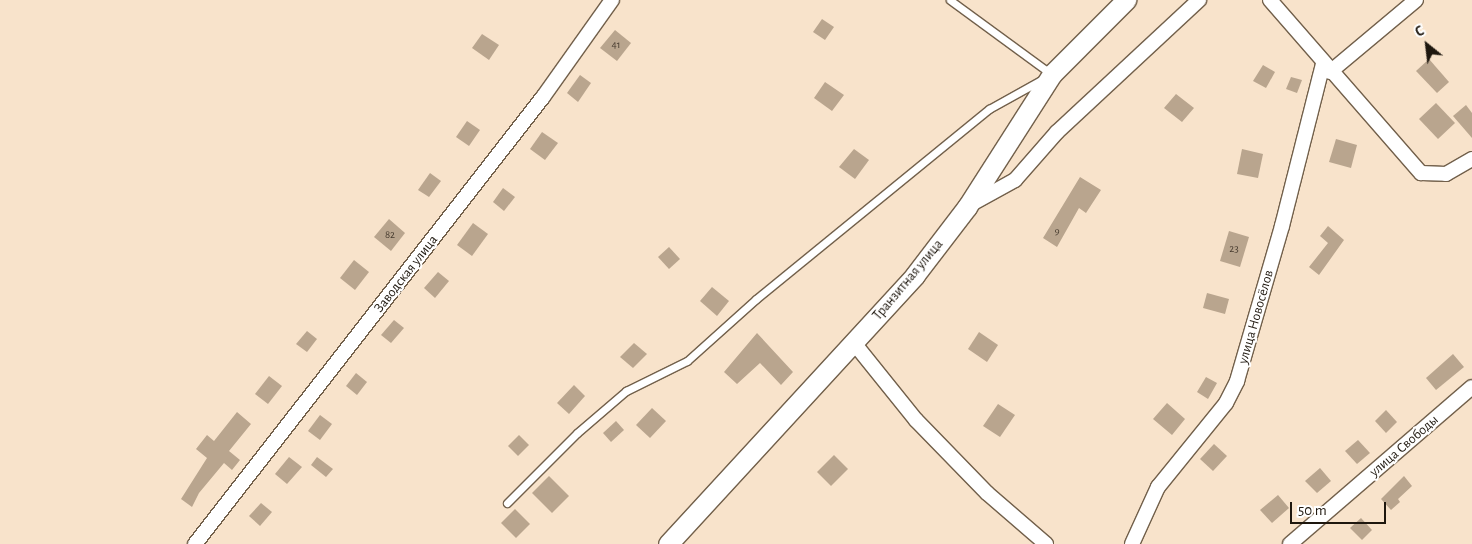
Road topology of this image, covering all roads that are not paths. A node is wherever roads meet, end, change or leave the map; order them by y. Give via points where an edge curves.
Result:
1 (612, 0) edge
2 (950, 0) edge
3 (957, 0) edge
4 (1126, 0) edge
5 (1199, 0) edge
6 (1270, 0) edge
7 (1416, 0) edge
8 (964, 9) junction
9 (1327, 68) junction
10 (1052, 74) junction
11 (1472, 159) edge
12 (967, 207) junction
13 (854, 343) junction
14 (1472, 387) edge
15 (507, 503) dead end
16 (196, 544) edge
17 (668, 544) edge
18 (1046, 544) edge
19 (1132, 544) edge
20 (1290, 544) edge

1 - 16 street, Заводская улица via 543,96
2 - 8 lane
3 - 8 lane
4 - 10 main road, Транзитная улица
5 - 12 street via 1057,132 1015,180
6 - 9 street
7 - 9 street
8 - 10 lane
9 - 11 street via 1421,173 1446,174
9 - 19 street, улица Новосёлов via 1237,381 1226,403 1158,488
10 - 12 main road, Транзитная улица
10 - 15 lane via 990,109 756,299 688,361 626,391 577,433
12 - 13 main road, Транзитная улица via 916,275
13 - 17 main road, Транзитная улица
13 - 18 street via 916,420 987,493
14 - 20 street, улица Свободы

